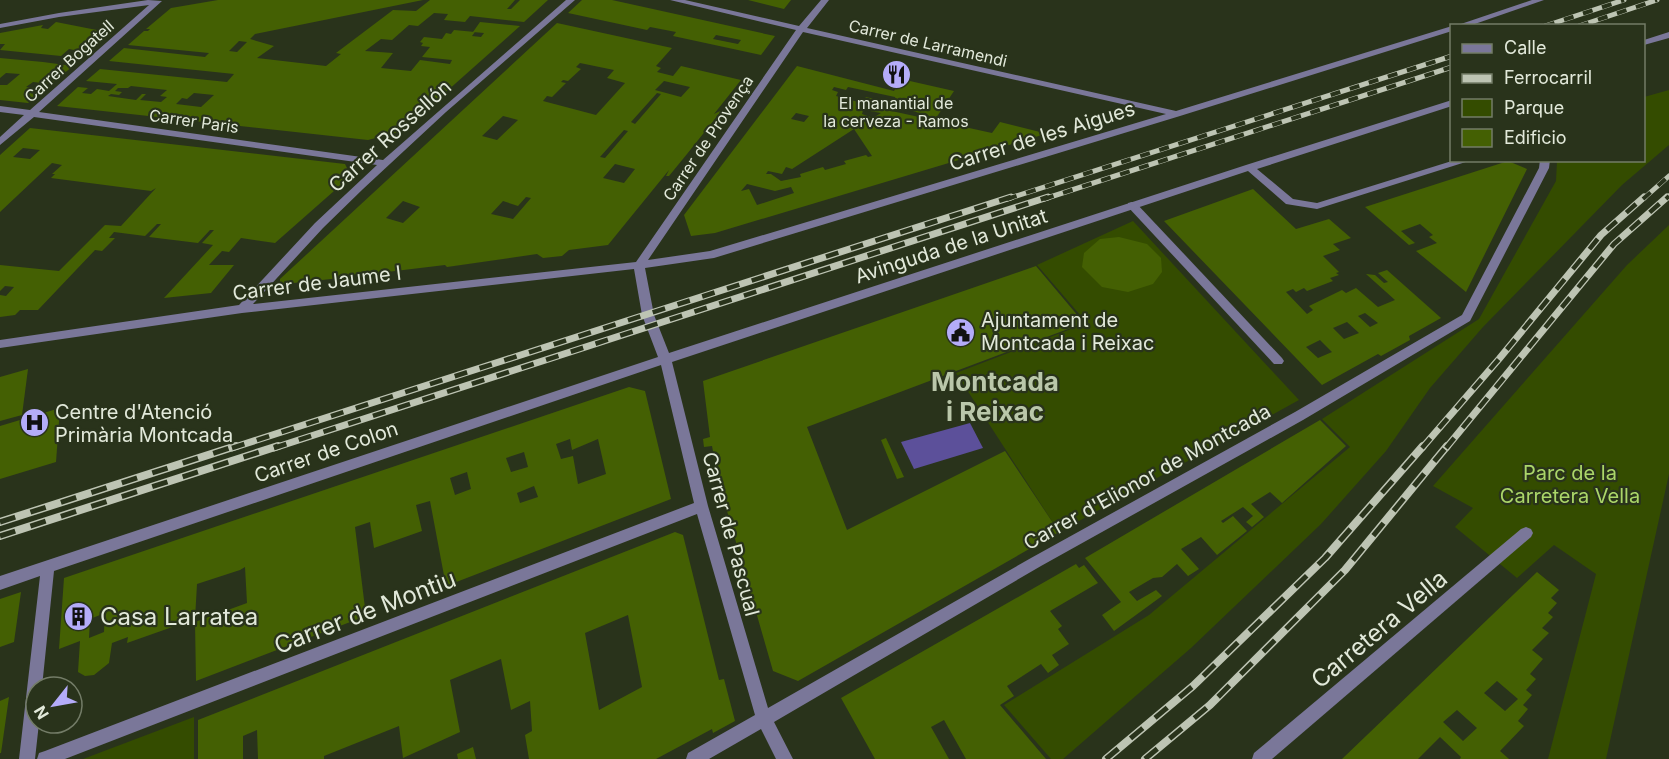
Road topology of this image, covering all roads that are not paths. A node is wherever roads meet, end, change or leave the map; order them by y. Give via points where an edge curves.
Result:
1 (163, 0) edge
2 (571, 0) edge
3 (674, 0) edge
4 (825, 0) edge
5 (1540, 0) edge
6 (158, 1) edge
7 (1465, 24) edge
8 (0, 26) edge
9 (803, 28) junction
10 (1450, 29) edge
11 (1669, 35) edge
12 (1645, 43) edge
13 (1450, 104) edge
14 (0, 109) edge
15 (33, 114) junction
16 (1177, 114) junction
17 (0, 142) edge
18 (1460, 162) edge
19 (1545, 162) edge
20 (385, 163) junction
21 (1249, 167) junction
22 (1132, 205) junction
23 (639, 265) junction
24 (242, 309) junction
25 (0, 344) edge
26 (665, 359) junction
27 (1278, 361) dead end
28 (701, 506) junction
29 (1526, 533) dead end
30 (48, 566) junction
31 (0, 583) edge
32 (764, 719) junction
33 (27, 759) edge
34 (45, 759) edge
35 (694, 759) edge
36 (785, 759) edge
37 (1260, 759) edge

1 - 6 street
2 - 20 street, Carrer Rossellón
3 - 9 street, Carrer de Larramendi
4 - 9 street, Carrer de Provença
5 - 7 street
6 - 8 street
6 - 15 street, Carrer Bogatell
9 - 16 street, Carrer de Larramendi
9 - 23 street, Carrer de Provença
10 - 16 street, Carrer de les Aigues
11 - 12 street
13 - 21 street, Avinguda de la Unitat
14 - 15 street, Carrer Paris
15 - 17 street, Carrer Bogatell
15 - 20 street, Carrer Paris
16 - 23 street, Carrer de les Aigues via 710,255
18 - 21 street via 1317,206 1290,202
19 - 32 street, Carrer d'Elionor de Montcada via 1466,318
20 - 24 street, Carrer Rossellón via 285,258
21 - 22 street, Avinguda de la Unitat
22 - 26 street, Avinguda de la Unitat
22 - 27 street
23 - 24 street, Carrer de Jaume I
23 - 26 street, Carrer de Pascual via 648,315
24 - 25 street, Carrer de Jaume I
26 - 28 street, Carrer de Pascual
26 - 30 street, Carrer de Colon
28 - 32 street, Carrer de Pascual
28 - 34 street, Carrer de Montiu
29 - 37 street, Carretera Vella
30 - 31 street, Carrer de Colon
30 - 33 street
32 - 35 street, Carrer d'Elionor de Montcada
32 - 36 street, Carrer de Pascual

